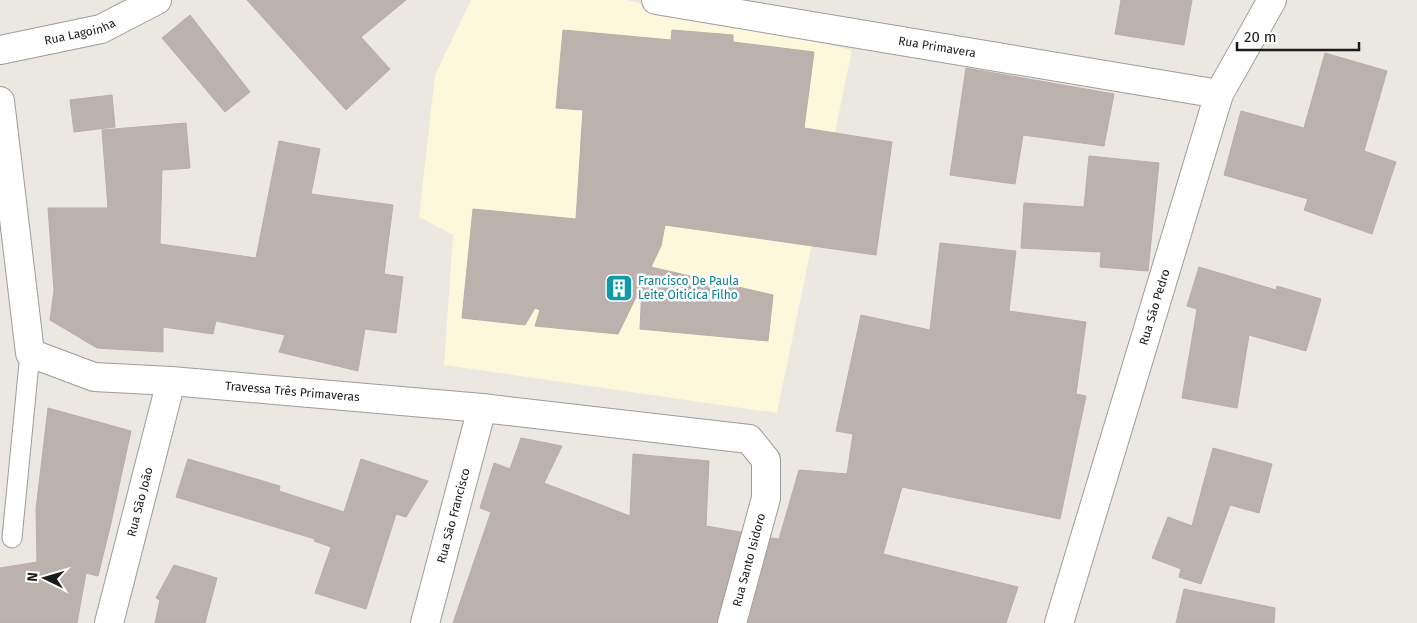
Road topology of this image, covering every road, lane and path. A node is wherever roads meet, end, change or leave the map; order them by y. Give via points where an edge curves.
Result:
1 (157, 0) edge
2 (656, 0) edge
3 (1272, 0) edge
4 (0, 50) edge
5 (1219, 94) junction
6 (0, 101) edge
7 (30, 354) junction
8 (171, 381) junction
9 (482, 408) junction
10 (766, 498) joint
11 (12, 538) dead end
12 (109, 623) edge
13 (425, 623) edge
14 (732, 623) edge
15 (1059, 623) edge

1 - 4 street, Rua Lagoinha via 100,29
2 - 5 street, Rua Primavera
3 - 5 street, Rua São Pedro
5 - 15 street, Rua São Pedro
6 - 7 street
7 - 8 street, Travessa Três Primaveras via 94,377
7 - 11 lane
8 - 9 street, Travessa Três Primaveras
8 - 12 street, Rua São João
9 - 10 street, Travessa Três Primaveras via 749,439 766,460
9 - 13 street, Rua São Francisco
10 - 14 street, Rua Santo Isidoro

